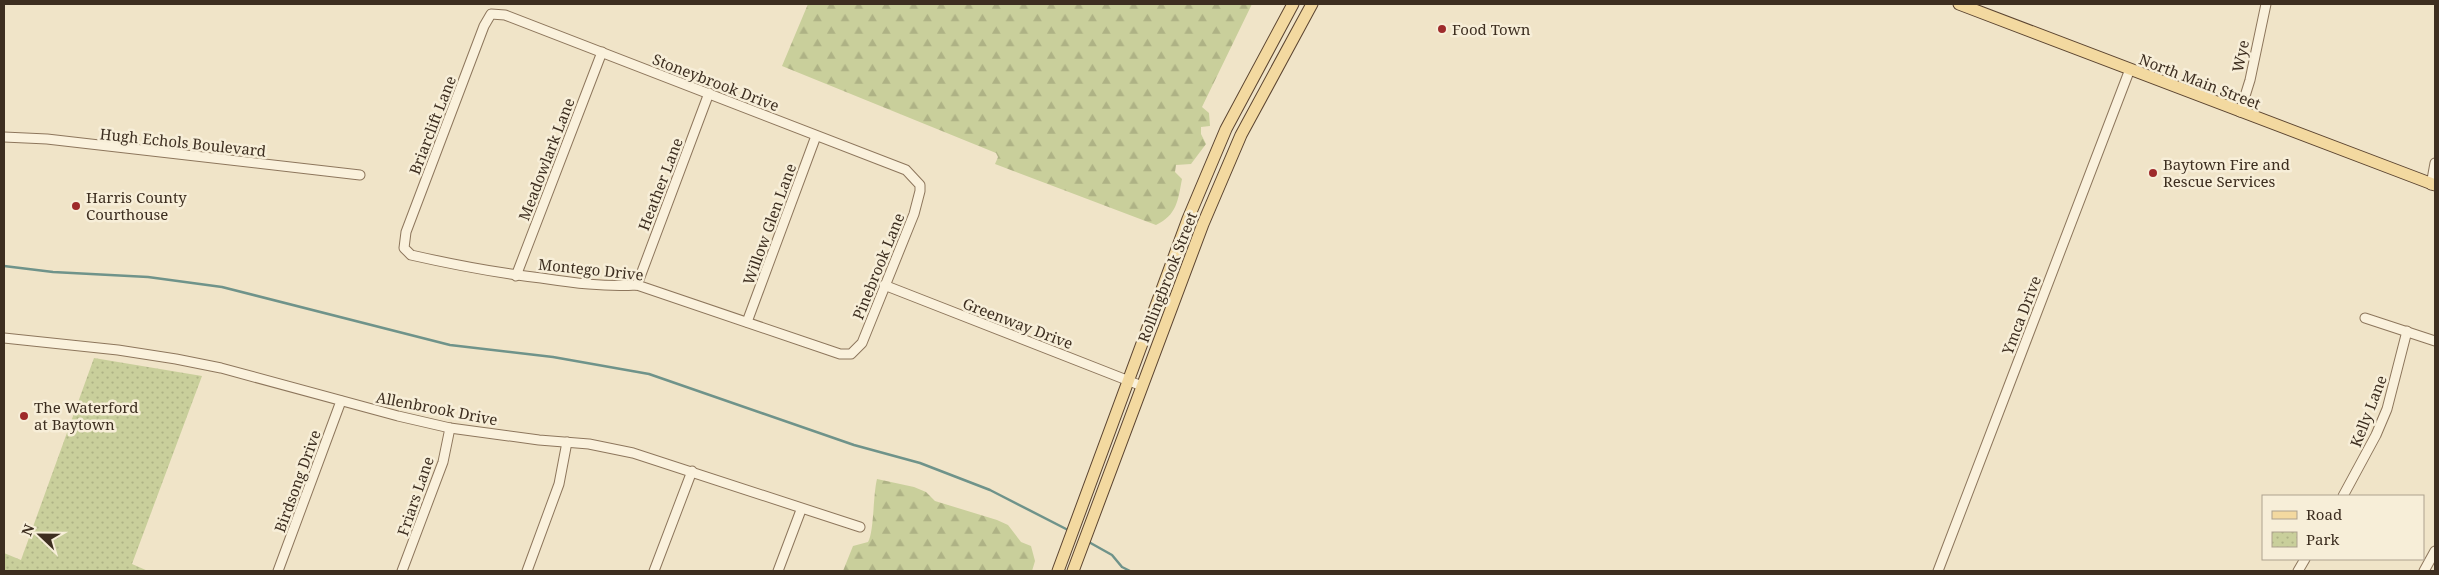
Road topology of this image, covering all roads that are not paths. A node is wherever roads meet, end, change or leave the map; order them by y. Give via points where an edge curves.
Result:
1 (1293, 4) edge
2 (1312, 4) edge
3 (1959, 4) edge
4 (2266, 4) edge
5 (491, 14) joint
6 (602, 52) junction
7 (2130, 69) junction
8 (709, 93) junction
9 (2240, 112) junction
10 (816, 136) junction
11 (4, 137) edge
12 (2435, 163) edge
13 (360, 175) dead end
14 (2434, 186) edge
15 (920, 191) joint
16 (404, 248) joint
17 (516, 276) junction
18 (637, 285) junction
19 (884, 285) junction
20 (2365, 318) dead end
21 (747, 322) junction
22 (2407, 331) junction
23 (4, 338) edge
24 (2435, 342) edge
25 (856, 348) joint
26 (1129, 381) junction
27 (1142, 386) junction
28 (341, 401) junction
29 (450, 428) junction
30 (567, 442) junction
31 (692, 471) junction
32 (2344, 495) edge
33 (801, 510) junction
34 (860, 527) dead end
35 (2435, 552) edge
36 (2304, 560) edge
37 (278, 571) edge
38 (402, 571) edge
39 (527, 571) edge
40 (654, 571) edge
41 (778, 571) edge
42 (1058, 571) edge
43 (1073, 571) edge
44 (1938, 571) edge
45 (2298, 571) edge
46 (2424, 571) edge

1 - 26 main road, Rollingbrook Street via 1226,129 1188,219
2 - 27 main road, Rollingbrook Street via 1241,135 1181,278
3 - 7 main road, North Main Street
4 - 9 street, Wye
5 - 6 street, Stoneybrook Drive via 505,15
5 - 16 street, Briarclift Lane via 406,232
6 - 8 street, Stoneybrook Drive
6 - 17 street, Meadowlark Lane
7 - 9 main road, North Main Street
7 - 44 street, Ymca Drive
8 - 10 street, Stoneybrook Drive
8 - 18 street, Heather Lane
9 - 14 main road, North Main Street
10 - 15 street, Stoneybrook Drive via 906,170 920,185
10 - 21 street, Willow Glen Lane
11 - 13 street, Hugh Echols Boulevard via 47,139
12 - 14 street
15 - 19 street, Pinebrook Lane via 914,214
16 - 17 street, Montego Drive via 412,255
17 - 18 street, Montego Drive via 608,287
18 - 21 street, Montego Drive
19 - 25 street, Pinebrook Lane via 862,343
19 - 26 street, Greenway Drive
20 - 22 street
21 - 25 street, Montego Drive via 840,354 851,354
22 - 24 street
22 - 32 street, Kelly Lane via 2387,409
23 - 28 street, Allenbrook Drive via 176,359
26 - 27 street, Greenway Drive
26 - 42 main road, Rollingbrook Street
27 - 43 main road, Rollingbrook Street
28 - 29 street, Allenbrook Drive
28 - 37 street, Birdsong Drive
29 - 30 street, Allenbrook Drive
29 - 38 street, Friars Lane via 443,462
30 - 31 street, Allenbrook Drive via 633,452
30 - 39 street via 559,484
31 - 33 street, Allenbrook Drive
31 - 40 street
33 - 34 street, Allenbrook Drive
33 - 41 street
35 - 46 street
36 - 45 street

